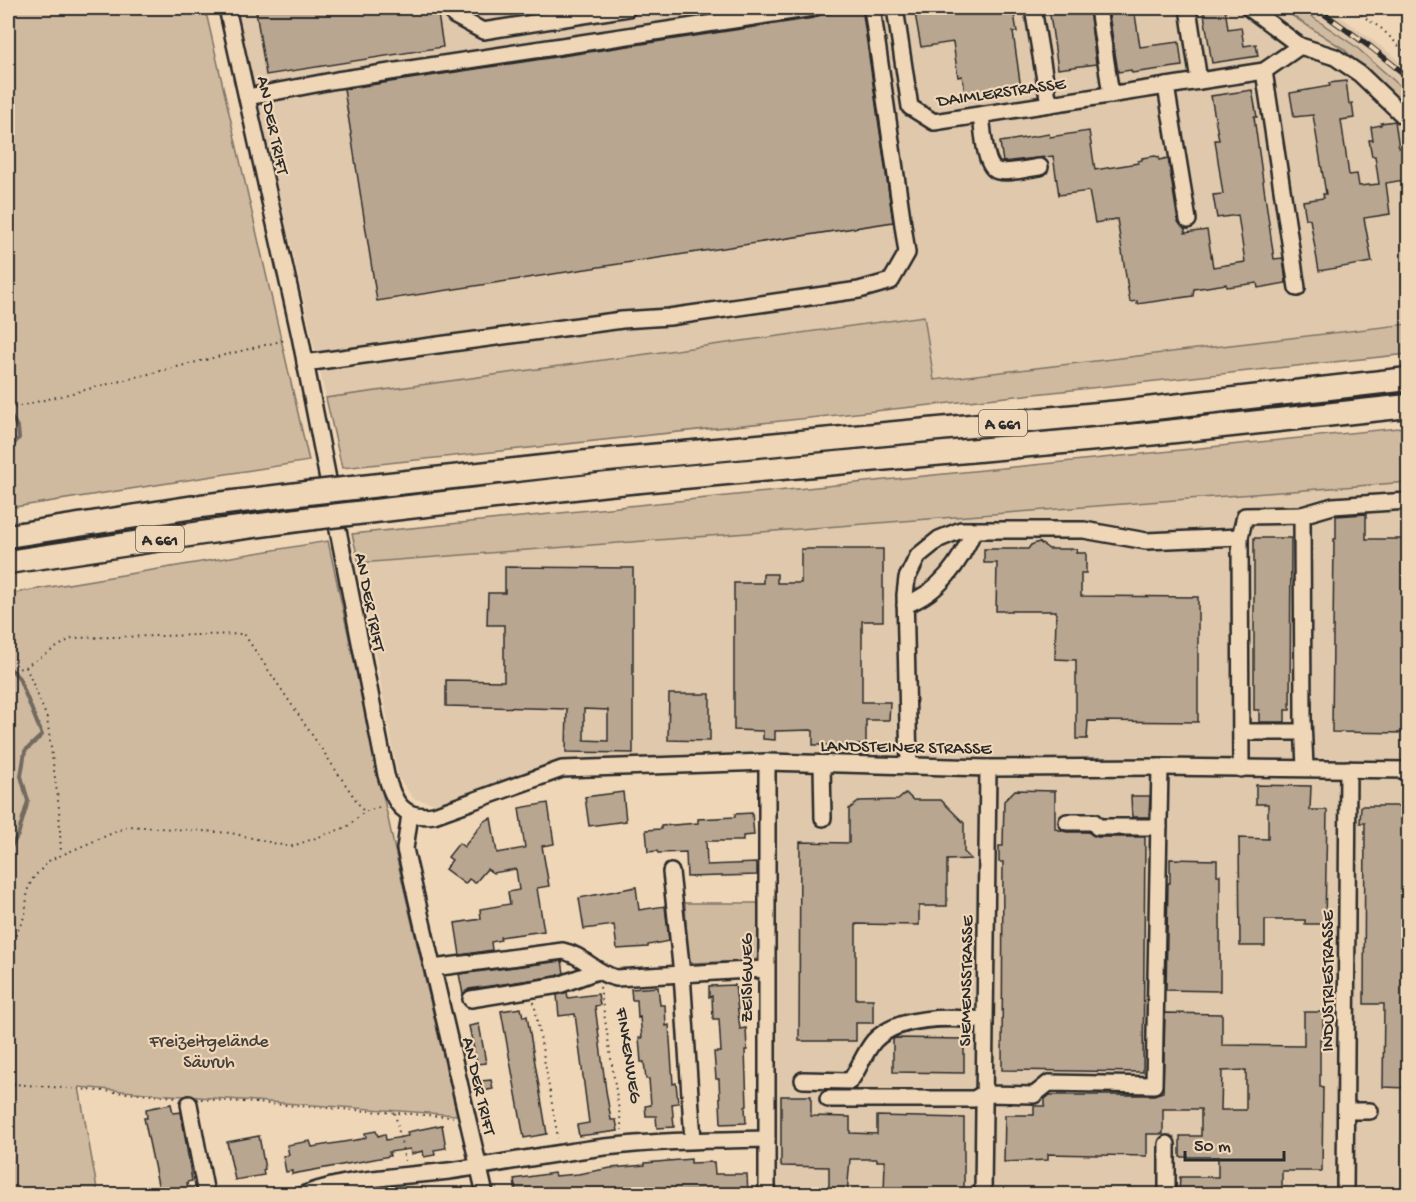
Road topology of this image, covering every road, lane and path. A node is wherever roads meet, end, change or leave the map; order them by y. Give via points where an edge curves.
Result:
1 (226, 8) edge
2 (453, 8) edge
3 (628, 8) edge
4 (813, 8) edge
5 (872, 8) edge
6 (895, 8) edge
7 (1033, 8) edge
8 (1098, 8) edge
9 (1188, 8) edge
10 (1249, 8) edge
11 (1351, 8) edge
12 (1300, 46) junction
13 (1408, 55) edge
14 (1264, 71) junction
15 (1199, 81) junction
16 (1166, 86) junction
17 (1111, 95) junction
18 (248, 97) junction
19 (1050, 104) junction
20 (981, 115) junction
21 (1408, 120) edge
22 (1040, 167) dead end
23 (1188, 220) dead end
24 (1297, 288) dead end
25 (300, 336) junction
26 (305, 363) junction
27 (1408, 379) edge
28 (1408, 406) edge
29 (8, 409) edge
30 (1408, 501) edge
31 (1302, 515) junction
32 (974, 530) junction
33 (8, 536) edge
34 (1240, 537) junction
35 (8, 562) edge
36 (905, 605) junction
37 (26, 666) junction
38 (8, 673) edge
39 (1241, 732) junction
40 (1304, 732) junction
41 (767, 762) junction
42 (822, 764) junction
43 (909, 766) junction
44 (1160, 767) junction
45 (988, 768) junction
46 (1305, 768) junction
47 (1241, 769) junction
48 (1348, 769) junction
49 (1408, 770) edge
50 (396, 802) junction
51 (364, 812) junction
52 (410, 814) junction
53 (823, 818) dead end
54 (1067, 822) dead end
55 (1159, 827) junction
56 (61, 854) junction
57 (671, 872) dead end
58 (8, 935) edge
59 (14, 938) junction
60 (8, 952) edge
61 (433, 968) junction
62 (765, 969) junction
63 (597, 971) junction
64 (682, 974) junction
65 (532, 989) junction
66 (471, 999) dead end
67 (984, 1020) junction
68 (8, 1065) edge
69 (803, 1080) dead end
70 (14, 1084) junction
71 (8, 1085) edge
72 (983, 1094) junction
73 (828, 1099) dead end
74 (192, 1100) junction
75 (1346, 1111) junction
76 (1371, 1111) dead end
77 (395, 1113) junction
78 (8, 1115) edge
79 (468, 1117) junction
80 (693, 1140) junction
81 (766, 1140) junction
82 (1167, 1144) dead end
83 (624, 1145) junction
84 (560, 1153) junction
85 (478, 1167) junction
86 (408, 1174) junction
87 (206, 1194) edge
88 (305, 1194) edge
89 (485, 1194) edge
90 (767, 1194) edge
91 (983, 1194) edge
92 (1167, 1194) edge
93 (1346, 1194) edge

1 - 18 street, AN DER TRIFT
2 - 3 street via 455,16 483,31
4 - 18 street
5 - 26 street via 907,253 891,281 859,290 669,317
6 - 20 street, DAIMLERSTRASSE via 910,107 934,122
7 - 19 street
8 - 17 street
9 - 15 street
10 - 12 street
11 - 13 path via 1382,29
12 - 14 street, DAIMLERSTRASSE
12 - 21 street via 1335,57 1360,74
14 - 15 street, DAIMLERSTRASSE
14 - 24 street
15 - 16 street, DAIMLERSTRASSE
16 - 17 street, DAIMLERSTRASSE
16 - 23 street
17 - 19 street, DAIMLERSTRASSE
18 - 25 street, AN DER TRIFT
19 - 20 street, DAIMLERSTRASSE
20 - 22 street via 991,167 997,171
25 - 26 street, AN DER TRIFT
25 - 29 path
26 - 50 street, AN DER TRIFT via 386,775
27 - 33 highway, A 661, bridge via 1120,412 597,461 307,493
28 - 35 highway, A 661, bridge via 608,484 313,518
30 - 31 street via 1333,506
31 - 34 street via 1245,516
31 - 40 street
32 - 34 street via 1084,530 1146,541
32 - 36 street via 948,577 921,599
32 - 36 street via 961,530 939,539 918,556 907,578
34 - 39 street
36 - 43 street
37 - 38 path
37 - 51 path via 72,638 244,634
37 - 56 path via 47,718
39 - 40 street
39 - 47 street
40 - 46 street
41 - 42 street, LANDSTEINER STRASSE
41 - 52 street, LANDSTEINER STRASSE via 562,769 434,815
41 - 62 street, ZEISIGWEG
42 - 43 street, LANDSTEINER STRASSE
42 - 53 street
43 - 45 street, LANDSTEINER STRASSE
44 - 45 street, LANDSTEINER STRASSE
44 - 47 street, LANDSTEINER STRASSE
44 - 55 street
45 - 67 street, SIEMENSSTRASSE
46 - 47 street, LANDSTEINER STRASSE
46 - 48 street, LANDSTEINER STRASSE
48 - 49 street, LANDSTEINER STRASSE
48 - 75 street, INDUSTRIESTRASSE
50 - 51 path
50 - 52 street, AN DER TRIFT
51 - 56 path via 347,827 290,847 231,833 129,826
52 - 61 street, AN DER TRIFT via 405,849
54 - 55 street via 1094,822 1097,827
55 - 72 street via 1154,1085 1049,1083 1034,1095
56 - 59 path via 34,877 28,888 25,915
57 - 64 street
58 - 59 path
59 - 60 path
61 - 63 street via 564,951
61 - 79 street, AN DER TRIFT
62 - 64 street
62 - 81 street, ZEISIGWEG
63 - 64 street via 616,978
63 - 65 street via 559,985
63 - 83 path, FINKENWEG
64 - 80 street
65 - 66 street
65 - 84 path
67 - 69 street via 898,1024 873,1043 850,1081
67 - 72 street, SIEMENSSTRASSE
68 - 70 path
70 - 71 path
70 - 74 path
70 - 78 path
72 - 73 street via 974,1099
72 - 91 street, SIEMENSSTRASSE
74 - 77 path
74 - 87 street
75 - 76 street
75 - 93 street, INDUSTRIESTRASSE
77 - 79 path
77 - 86 path
79 - 85 street, AN DER TRIFT
80 - 81 street
80 - 83 street
81 - 90 street, ZEISIGWEG
82 - 92 street
83 - 84 street
84 - 85 street
85 - 86 street
85 - 89 street, AN DER TRIFT
86 - 88 street via 339,1184

